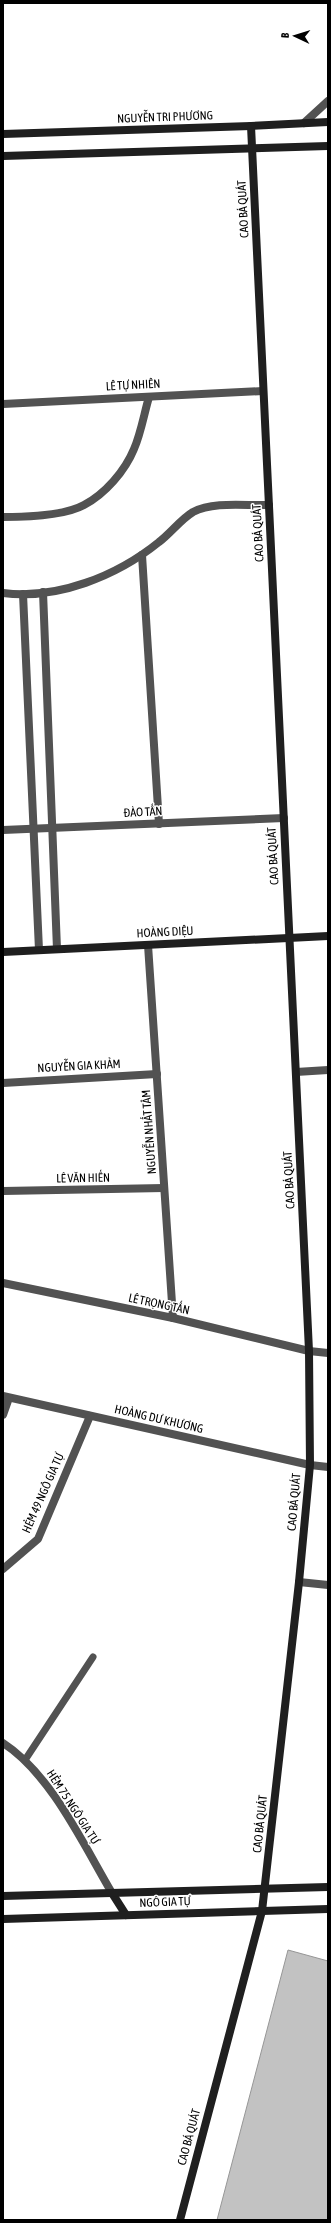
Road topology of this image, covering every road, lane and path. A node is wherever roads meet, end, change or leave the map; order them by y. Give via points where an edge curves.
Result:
1 (328, 101) edge
2 (328, 122) edge
3 (304, 123) junction
4 (251, 126) junction
5 (3, 134) edge
6 (328, 146) edge
7 (252, 150) junction
8 (3, 156) edge
9 (264, 391) junction
10 (149, 396) junction
11 (3, 404) edge
12 (269, 505) junction
13 (3, 516) edge
14 (142, 555) junction
15 (43, 592) junction
16 (3, 593) edge
17 (23, 594) junction
18 (284, 818) junction
19 (159, 824) junction
20 (53, 828) junction
21 (34, 829) junction
22 (3, 830) edge
23 (328, 936) edge
24 (289, 937) junction
25 (148, 945) junction
26 (57, 949) junction
27 (39, 950) junction
28 (3, 952) edge
29 (328, 1070) edge
30 (296, 1072) junction
31 (156, 1074) junction
32 (3, 1082) edge
33 (164, 1188) junction
34 (3, 1191) edge
35 (3, 1283) edge
36 (173, 1318) junction
37 (309, 1351) junction
38 (328, 1352) edge
39 (6, 1397) edge
40 (3, 1415) edge
41 (90, 1416) junction
42 (310, 1466) junction
43 (328, 1467) edge
44 (3, 1569) edge
45 (299, 1582) junction
46 (328, 1585) edge
47 (93, 1657) dead end
48 (3, 1743) edge
49 (25, 1760) junction
50 (328, 1887) edge
51 (265, 1888) junction
52 (112, 1893) junction
53 (3, 1896) edge
54 (328, 1909) edge
55 (262, 1911) junction
56 (126, 1915) junction
57 (3, 1919) edge
58 (180, 2220) edge

1 - 3 street
2 - 3 street, NGUYỄN TRI PHƯƠNG
3 - 4 street, NGUYỄN TRI PHƯƠNG
4 - 5 street, NGUYỄN TRI PHƯƠNG
4 - 7 street, CAO BÁ QUÁT
6 - 7 street
7 - 8 street
7 - 9 street, CAO BÁ QUÁT
9 - 10 street, LÊ TỰ NHIÊN
9 - 12 street, CAO BÁ QUÁT
10 - 11 street, LÊ TỰ NHIÊN
10 - 13 street via 134,450 122,473 100,493 84,506 54,514
12 - 14 street via 208,507 194,512
12 - 18 street, CAO BÁ QUÁT
14 - 15 street via 114,571 63,589
14 - 19 street
15 - 17 street
15 - 20 street
16 - 17 street
17 - 21 street
18 - 19 street, ĐÀO TẤN
18 - 24 street, CAO BÁ QUÁT
19 - 20 street, ĐÀO TẤN
20 - 21 street, ĐÀO TẤN
20 - 26 street
21 - 22 street, ĐÀO TẤN
21 - 27 street
23 - 24 street, HOÀNG DIỆU
24 - 25 street, HOÀNG DIỆU
24 - 30 street, CAO BÁ QUÁT
25 - 26 street, HOÀNG DIỆU
25 - 31 street, NGUYỄN NHẤT TÂM
26 - 27 street, HOÀNG DIỆU
27 - 28 street, HOÀNG DIỆU
29 - 30 street
30 - 37 street, CAO BÁ QUÁT
31 - 32 street, NGUYỄN GIA KHẢM
31 - 33 street, NGUYỄN NHẤT TÂM
33 - 34 street, LÊ VĂN HIẾN
33 - 36 street, NGUYỄN NHẤT TÂM
35 - 36 street, LÊ TRỌNG TẤN
36 - 37 street, LÊ TRỌNG TẤN
37 - 38 street, LÊ TRỌNG TẤN
37 - 42 street, CAO BÁ QUÁT
39 - 40 street
39 - 41 street, HOÀNG DƯ KHƯƠNG
41 - 42 street, HOÀNG DƯ KHƯƠNG
41 - 44 street, HẺM 49 NGÔ GIA TỰ via 38,1539
42 - 43 street, HOÀNG DƯ KHƯƠNG
42 - 45 street, CAO BÁ QUÁT
45 - 46 street
45 - 51 street, CAO BÁ QUÁT
47 - 49 lane
48 - 49 street, HẺM 75 NGÔ GIA TỰ
49 - 52 street, HẺM 75 NGÔ GIA TỰ via 42,1778
50 - 51 street, NGÔ GIA TỰ
51 - 52 street, NGÔ GIA TỰ
51 - 55 street, CAO BÁ QUÁT
52 - 53 street, NGÔ GIA TỰ
52 - 56 street
54 - 55 street, NGÔ GIA TỰ
55 - 56 street, NGÔ GIA TỰ
55 - 58 street, CAO BÁ QUÁT
56 - 57 street, NGÔ GIA TỰ

